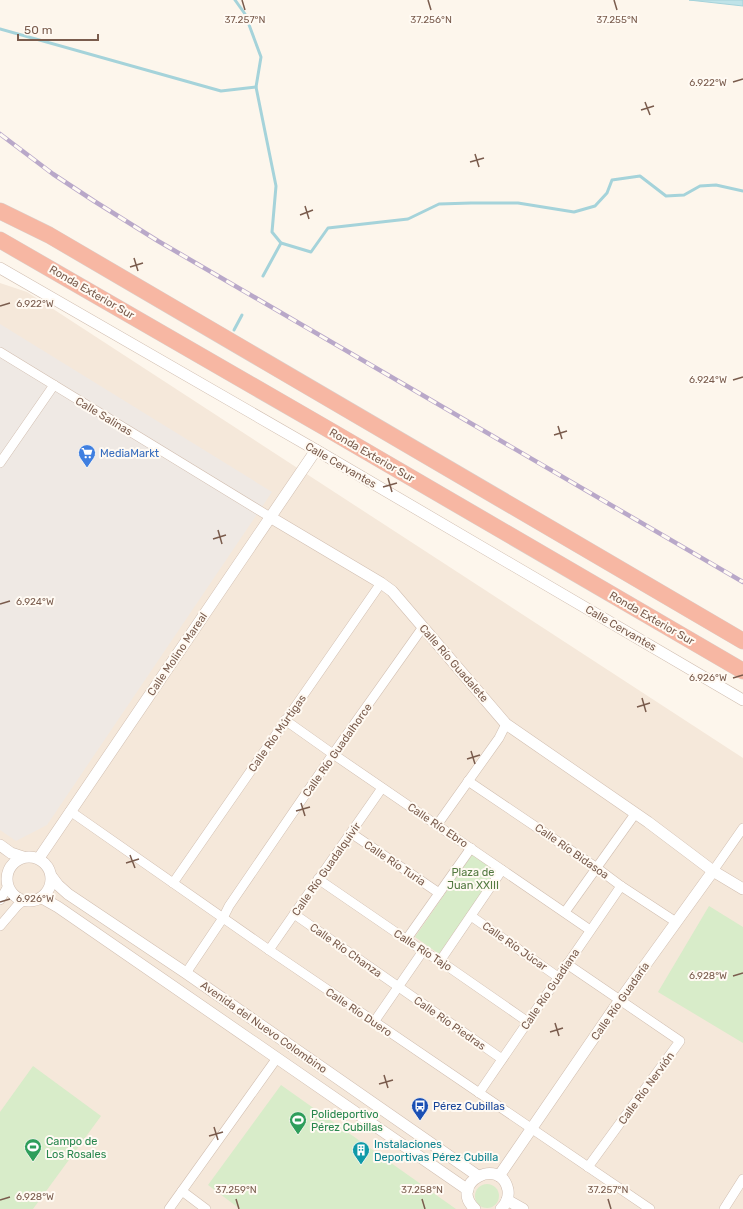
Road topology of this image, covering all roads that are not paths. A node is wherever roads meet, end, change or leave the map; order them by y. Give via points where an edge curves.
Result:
1 (0, 211) edge
2 (0, 240) edge
3 (0, 268) edge
4 (0, 352) edge
5 (54, 385) junction
6 (316, 450) junction
7 (0, 463) edge
8 (270, 517) junction
9 (381, 583) junction
10 (423, 627) junction
11 (743, 641) edge
12 (743, 671) edge
13 (743, 700) edge
14 (285, 720) junction
15 (506, 724) junction
16 (333, 754) junction
17 (468, 781) junction
18 (382, 788) junction
19 (70, 811) junction
20 (635, 814) junction
21 (437, 825) junction
22 (743, 828) edge
23 (351, 833) junction
24 (0, 845) edge
25 (471, 848) junction
26 (23, 857) junction
27 (39, 858) junction
28 (597, 868) junction
29 (4, 870) edge
30 (502, 870) junction
31 (713, 871) junction
32 (52, 877) junction
33 (318, 879) junction
34 (173, 883) junction
35 (8, 886) junction
36 (620, 886) junction
37 (743, 889) edge
38 (439, 894) junction
39 (42, 898) junction
40 (0, 900) edge
41 (24, 900) junction
42 (565, 912) junction
43 (294, 914) junction
44 (471, 916) junction
45 (224, 918) junction
46 (676, 922) junction
47 (0, 926) edge
48 (590, 930) junction
49 (406, 940) junction
50 (269, 950) junction
51 (422, 951) junction
52 (440, 961) junction
53 (567, 964) junction
54 (186, 973) junction
55 (558, 977) junction
56 (398, 987) junction
57 (620, 1000) junction
58 (374, 1022) junction
59 (528, 1022) junction
60 (277, 1058) junction
61 (502, 1059) junction
62 (479, 1093) junction
63 (531, 1129) junction
64 (588, 1167) junction
65 (478, 1176) junction
66 (499, 1176) junction
67 (741, 1185) edge
68 (468, 1190) junction
69 (182, 1191) junction
70 (504, 1204) edge
71 (169, 1209) edge
72 (206, 1209) edge
73 (475, 1209) edge
74 (523, 1209) edge
75 (650, 1209) edge
76 (724, 1209) edge

1 - 11 highway via 55,239
2 - 12 highway, Ronda Exterior Sur
3 - 6 street, Calle Cervantes
4 - 5 street, Calle Salinas
5 - 7 street
5 - 8 street, Calle Salinas
6 - 8 street, Calle Molino Mareal
6 - 13 street, Calle Cervantes
8 - 9 street, Calle Río Guadalete
8 - 19 street, Calle Molino Mareal
9 - 10 street, Calle Río Guadalete via 392,591
9 - 14 street, Calle Río Múrtigas
10 - 15 street, Calle Río Guadalete
10 - 16 street, Calle Río Guadalhorce
14 - 16 street, Calle Río Ebro
14 - 34 street, Calle Río Múrtigas
15 - 17 street
15 - 20 street, Calle Río Guadalete
16 - 18 street, Calle Río Ebro
16 - 45 street, Calle Río Guadalhorce via 229,906
17 - 21 street
17 - 28 street, Calle Río Bidasoa
18 - 21 street, Calle Río Ebro
18 - 23 street, Calle Río Guadalquivir
19 - 27 street, Calle Molino Mareal
19 - 34 street, Calle Río Duero
20 - 28 street
20 - 31 street, Calle Río Guadalete
21 - 25 street, Calle Río Ebro
22 - 31 street, Calle Río Guadaría
23 - 33 street, Calle Río Guadalquivir
23 - 38 street, Calle Río Turia
24 - 26 street via 11,853
25 - 30 street, Calle Río Ebro
25 - 38 street
26 - 27 street
26 - 29 street
27 - 32 street via 48,866
28 - 36 street, Calle Río Bidasoa
28 - 42 street
29 - 35 street
30 - 42 street, Calle Río Ebro
30 - 44 street
31 - 37 street, Calle Río Guadalete
31 - 46 street, Calle Río Guadaría
32 - 39 street via 50,888
32 - 54 street, Avenida del Nuevo Colombino via 68,894
33 - 43 street, Calle Río Guadalquivir
33 - 49 street, Calle Río Tajo
34 - 45 street, Calle Río Duero
35 - 40 street
35 - 41 street via 17,898
36 - 46 street, Calle Río Bidasoa
36 - 48 street, Calle Río Guadiana
38 - 49 street
39 - 41 street
39 - 60 street, Avenida del Nuevo Colombino
41 - 47 street
42 - 48 street, Calle Río Ebro
43 - 50 street, Calle Río Guadalquivir
43 - 56 street, Calle Río Chanza
44 - 52 street
44 - 55 street, Calle Río Júcar
45 - 50 street, Calle Río Duero
45 - 54 street, Calle Río Guadalhorce
46 - 57 street, Calle Río Guadaría
48 - 53 street, Calle Río Guadiana
49 - 51 street, Calle Río Tajo
50 - 58 street, Calle Río Duero
51 - 52 street, Calle Río Tajo
51 - 56 street
52 - 59 street, Calle Río Tajo
53 - 55 street, Calle Río Guadiana
53 - 57 street, Calle Río Nervión
54 - 65 street, Avenida del Nuevo Colombino
55 - 59 street, Calle Río Guadiana
56 - 58 street
56 - 61 street, Calle Río Piedras
57 - 63 street, Calle Río Guadaría
57 - 64 street, Calle Río Nervión via 680,1041
58 - 62 street, Calle Río Duero
59 - 61 street, Calle Río Guadiana
60 - 68 street, Avenida del Nuevo Colombino
60 - 69 street
61 - 62 street, Calle Río Guadiana
62 - 63 street, Calle Río Duero
63 - 64 street, Calle Río Duero
63 - 66 street, Calle Río Guadaría
64 - 75 street, Calle Río Duero
65 - 66 street via 492,1173
65 - 68 street
66 - 70 street via 507,1186 508,1193
67 - 76 street
68 - 73 street via 468,1198
69 - 71 street
69 - 72 street
70 - 74 street

